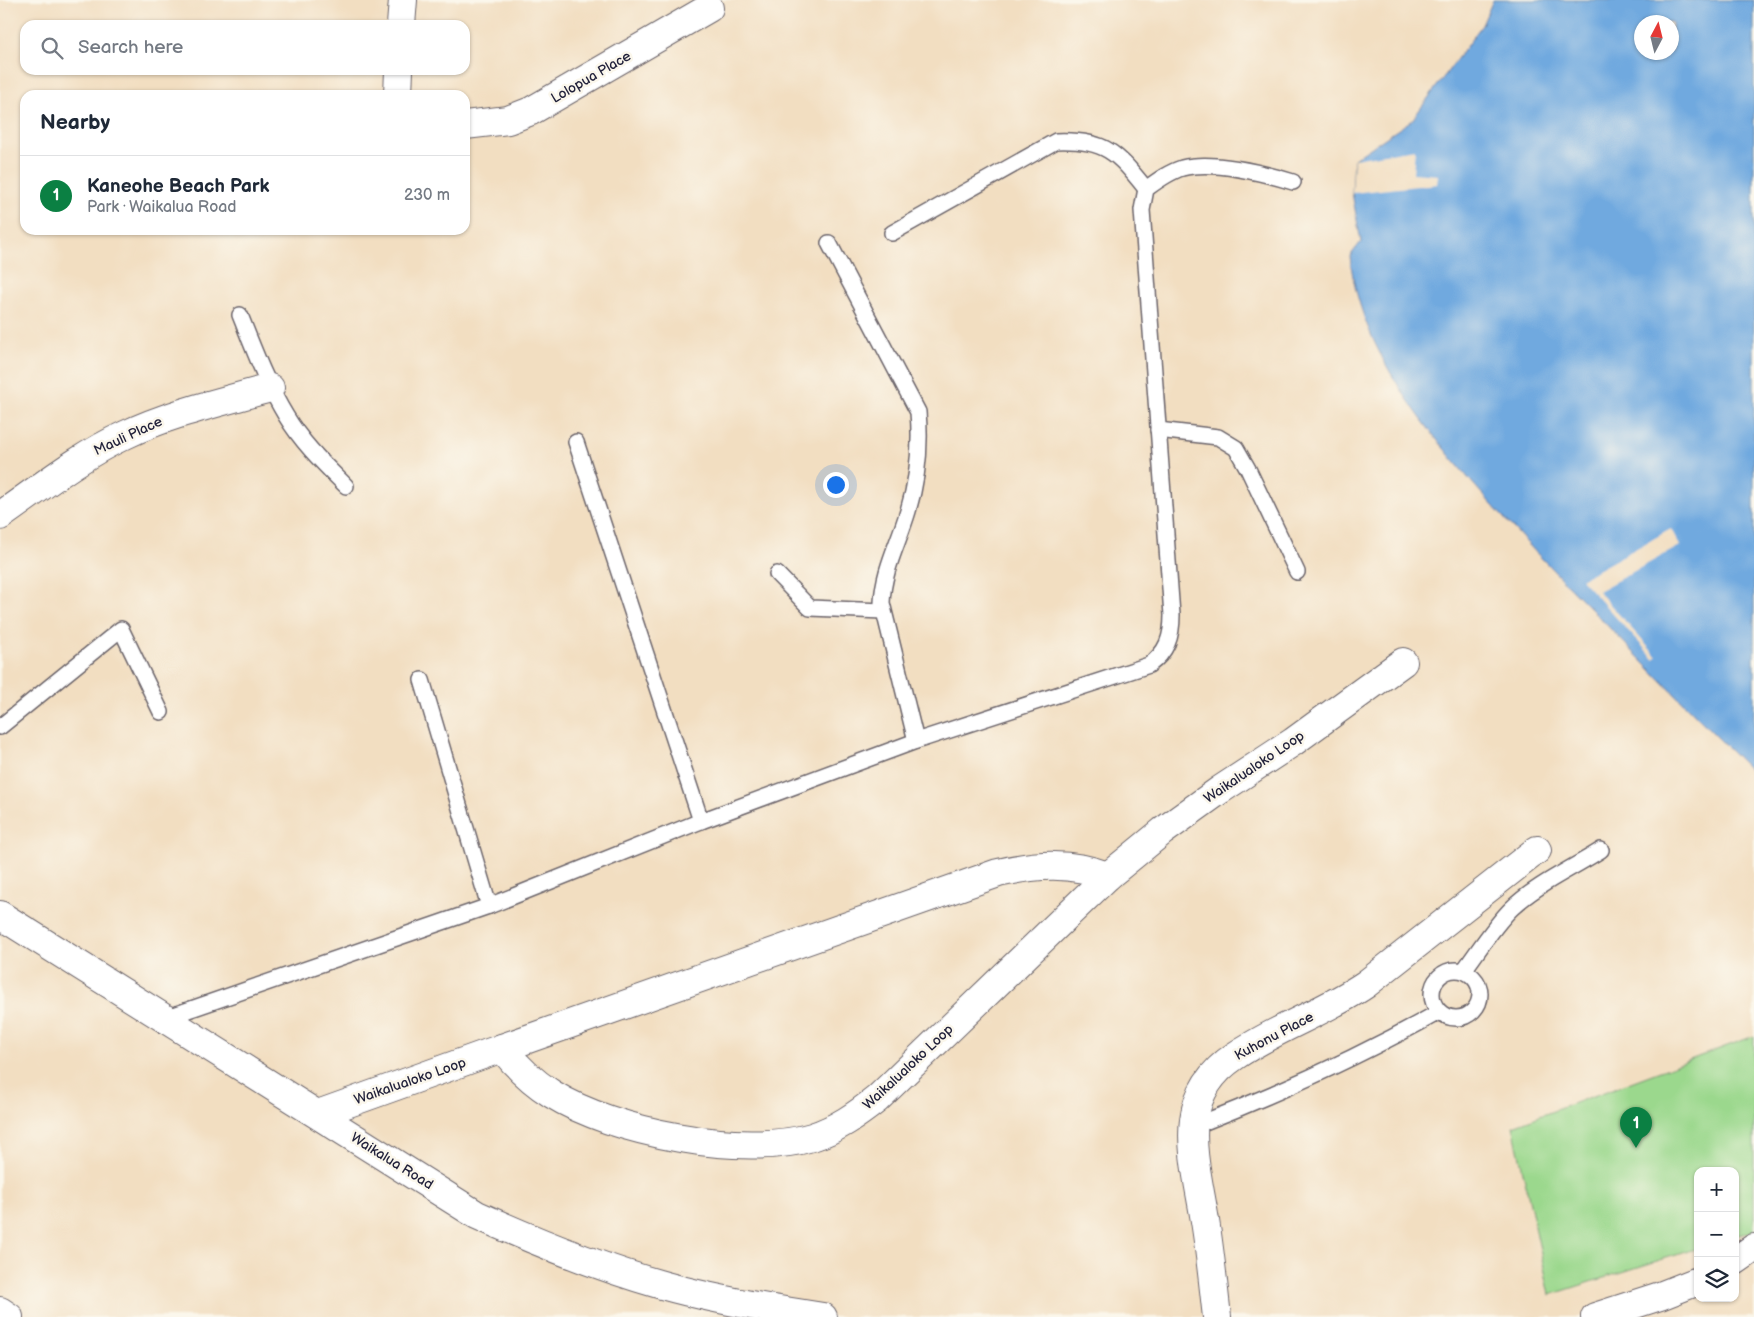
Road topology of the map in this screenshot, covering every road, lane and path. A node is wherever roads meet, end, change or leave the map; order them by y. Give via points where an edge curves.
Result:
1 (403, 0) edge
2 (710, 8) dead end
3 (401, 20) edge
4 (399, 75) edge
5 (398, 90) edge
6 (470, 124) edge
7 (1293, 182) dead end
8 (1146, 189) junction
9 (892, 233) dead end
10 (829, 242) dead end
11 (240, 316) dead end
12 (270, 388) junction
13 (1158, 430) junction
14 (576, 442) dead end
15 (346, 486) dead end
16 (0, 516) edge
17 (1297, 572) dead end
18 (777, 574) dead end
19 (883, 611) junction
20 (1403, 662) dead end
21 (422, 680) dead end
22 (161, 712) dead end
23 (0, 727) edge
24 (916, 741) junction
25 (701, 821) junction
26 (1536, 850) dead end
27 (1601, 850) dead end
28 (1108, 876) junction
29 (489, 906) junction
30 (0, 915) edge
31 (1464, 970) junction
32 (1439, 1012) junction
33 (166, 1018) junction
34 (502, 1048) junction
35 (318, 1114) junction
36 (1192, 1127) junction
37 (1754, 1248) edge
38 (1739, 1258) edge
39 (1694, 1283) edge
40 (0, 1311) edge
41 (1625, 1313) edge
42 (9, 1317) edge
43 (823, 1317) edge
44 (1217, 1317) edge
45 (1595, 1317) edge

1 - 3 street
2 - 6 street, Lolopua Place via 531,111 508,120
4 - 5 street
7 - 8 lane via 1200,166 1182,168
8 - 9 lane via 1113,153 1080,140 1056,141
8 - 13 lane via 1142,210
10 - 19 lane via 918,412 920,439 916,479 882,582
11 - 12 lane
12 - 15 lane via 305,444
12 - 16 street, Mauli Place via 158,420 124,435 94,451
13 - 17 lane via 1218,437 1236,448
13 - 24 lane via 1172,615 1172,630 1160,656 1149,665
14 - 25 lane
18 - 19 lane via 810,608
19 - 24 lane
20 - 28 street, Waikalualoko Loop via 1293,742 1211,796
21 - 29 lane
22 - 23 lane via 121,629
24 - 25 lane
25 - 29 lane
26 - 36 street, Kuhonu Place via 1366,984 1237,1054 1223,1065 1202,1092
27 - 31 lane via 1512,908
28 - 34 street, Waikalualoko Loop via 1091,869 1059,865 998,873
28 - 34 street, Waikalualoko Loop via 877,1099 835,1128 811,1137 786,1142 727,1144 626,1125 554,1095 520,1070
29 - 33 lane
30 - 33 street, Waikalua Road
31 - 32 lane via 1445,971 1437,977 1431,995
31 - 32 lane via 1478,983 1479,1002 1466,1016 1447,1017
32 - 36 lane via 1332,1068
33 - 35 street, Waikalua Road
34 - 35 street, Waikalualoko Loop
35 - 43 street, Waikalua Road via 477,1214 540,1243 663,1285 721,1300
36 - 44 street, Kuhonu Place
37 - 38 street
39 - 41 street
40 - 42 street
41 - 45 street

